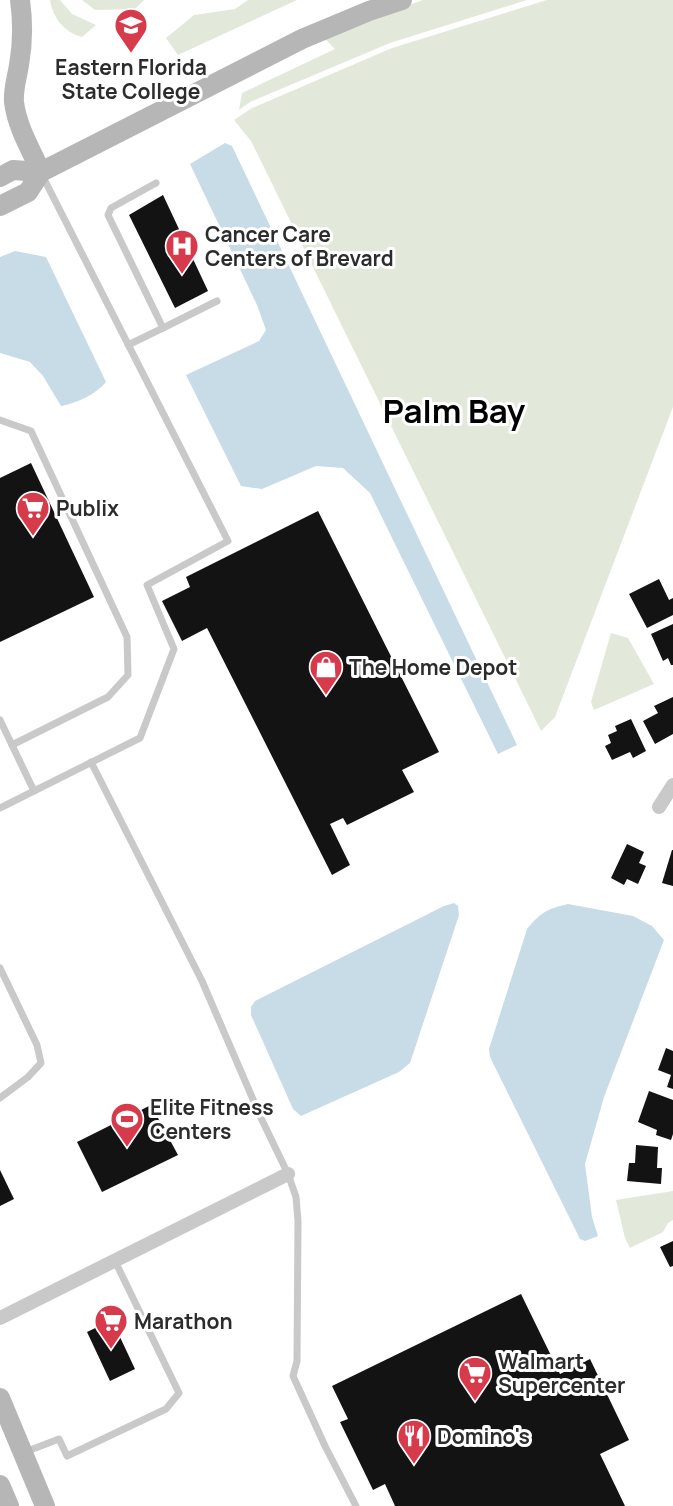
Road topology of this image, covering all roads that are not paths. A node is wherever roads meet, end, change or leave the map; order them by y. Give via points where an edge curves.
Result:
1 (20, 0) edge
2 (402, 0) edge
3 (41, 172) junction
4 (0, 177) edge
5 (156, 183) dead end
6 (0, 206) edge
7 (217, 301) dead end
8 (163, 328) junction
9 (128, 345) junction
10 (0, 420) edge
11 (0, 720) edge
12 (12, 745) junction
13 (91, 762) junction
14 (673, 785) edge
15 (34, 791) junction
16 (658, 807) dead end
17 (0, 808) edge
18 (0, 968) edge
19 (0, 1098) edge
20 (288, 1174) junction
21 (115, 1261) junction
22 (0, 1318) edge
23 (0, 1398) edge
24 (0, 1441) edge
25 (23, 1453) junction
26 (0, 1485) edge
27 (9, 1506) edge
28 (45, 1506) edge
29 (356, 1506) edge

1 - 3 street via 22,44 14,102
2 - 3 street via 302,39
3 - 4 street via 13,170
3 - 6 street via 28,192
3 - 9 lane
5 - 8 lane via 111,208 108,215
7 - 8 lane
8 - 9 lane
9 - 13 lane via 228,542 147,585 174,649 140,738
10 - 12 lane via 31,431 127,637 128,675 108,697
11 - 12 lane
12 - 15 lane
13 - 15 lane
13 - 20 lane via 202,981
14 - 16 street
15 - 17 lane
18 - 19 lane via 37,1045 40,1063
20 - 21 street
20 - 29 lane via 296,1197 298,1221 297,1361 293,1376
21 - 22 street
21 - 25 lane via 179,1393 166,1409 67,1456 59,1439
23 - 25 street
24 - 25 street
25 - 28 street
26 - 27 street

